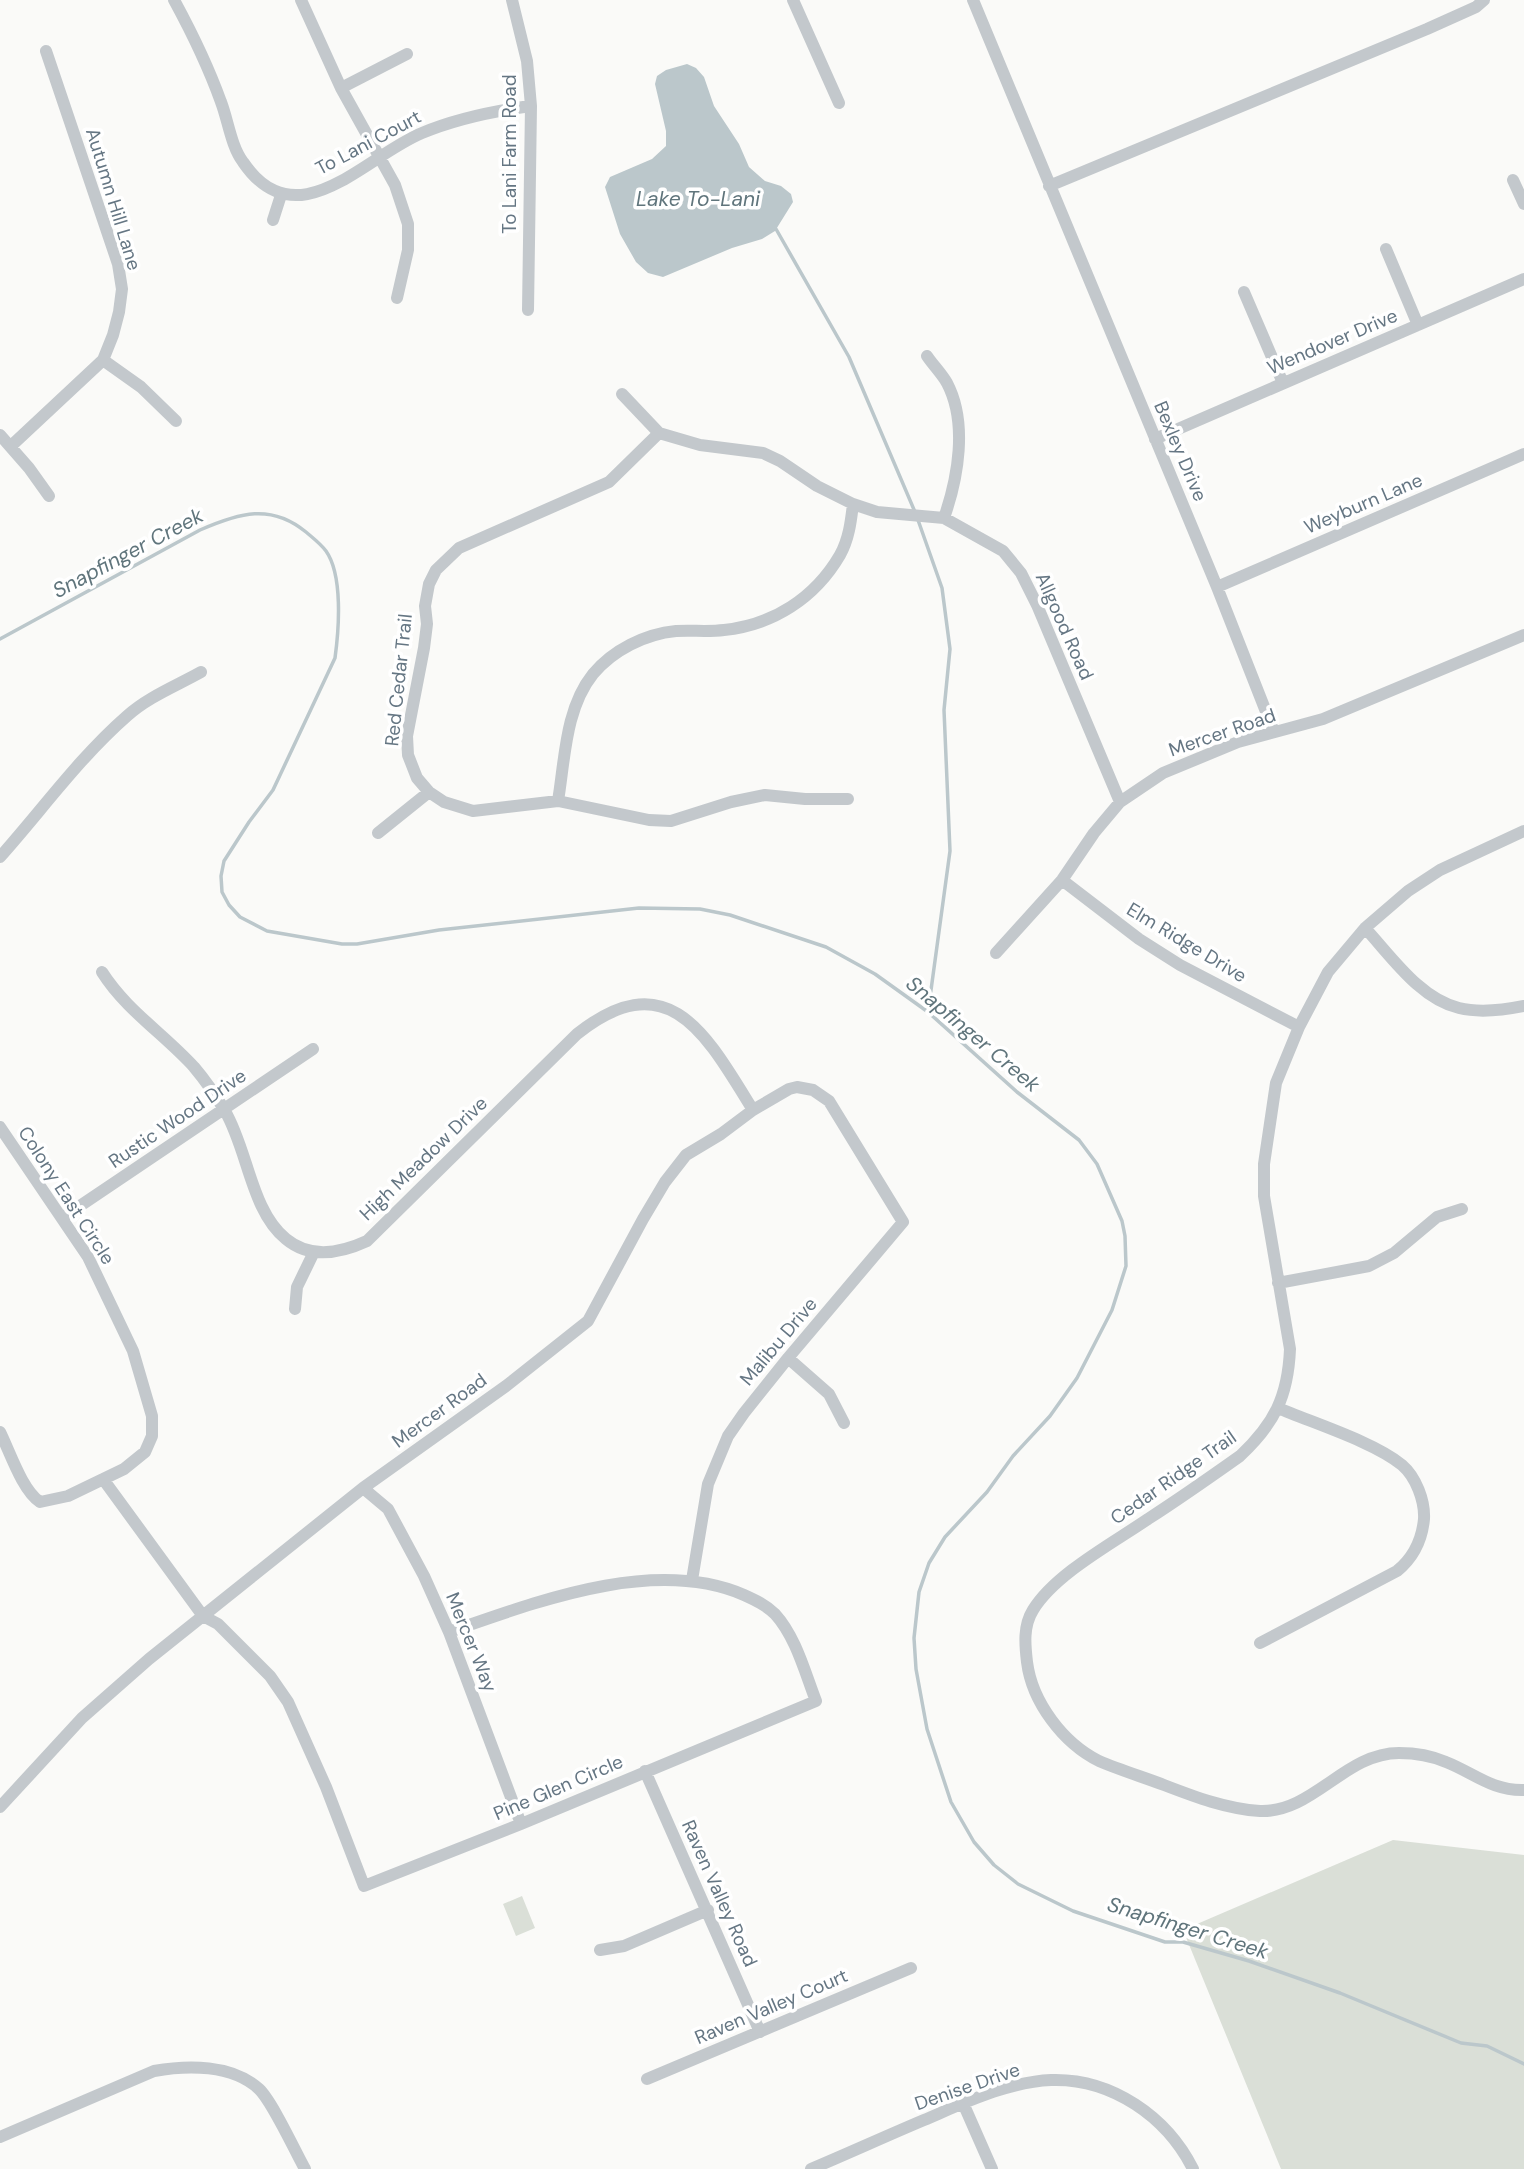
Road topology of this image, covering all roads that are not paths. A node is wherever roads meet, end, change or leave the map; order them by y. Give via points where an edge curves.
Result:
1 (174, 0) edge
2 (301, 0) edge
3 (512, 0) edge
4 (793, 0) edge
5 (973, 0) edge
6 (1484, 0) edge
7 (46, 51) dead end
8 (407, 54) dead end
9 (341, 89) junction
10 (839, 103) dead end
11 (531, 106) junction
12 (380, 157) junction
13 (1513, 180) dead end
14 (1049, 186) junction
15 (281, 195) junction
16 (1524, 204) edge
17 (273, 220) dead end
18 (1386, 249) dead end
19 (1524, 279) edge
20 (1244, 292) dead end
21 (397, 298) dead end
22 (528, 310) dead end
23 (1418, 325) junction
24 (927, 356) dead end
25 (103, 360) junction
26 (1283, 383) junction
27 (622, 394) dead end
28 (176, 421) dead end
29 (659, 433) junction
30 (0, 435) edge
31 (1154, 439) junction
32 (11, 446) junction
33 (1524, 454) edge
34 (49, 496) dead end
35 (853, 504) junction
36 (944, 518) junction
37 (1217, 587) junction
38 (1524, 635) edge
39 (201, 672) dead end
40 (1274, 733) junction
41 (429, 792) junction
42 (848, 799) dead end
43 (558, 801) junction
44 (1120, 802) junction
45 (1524, 831) edge
46 (378, 833) dead end
47 (0, 857) edge
48 (1062, 880) junction
49 (1365, 928) junction
50 (996, 953) dead end
51 (102, 972) dead end
52 (1524, 1006) edge
53 (1299, 1027) junction
54 (313, 1049) dead end
55 (224, 1109) junction
56 (753, 1110) junction
57 (0, 1127) edge
58 (860, 1152) joint
59 (1462, 1209) dead end
60 (62, 1218) junction
61 (314, 1252) junction
62 (1278, 1283) junction
63 (295, 1309) dead end
64 (788, 1358) junction
65 (1278, 1408) junction
66 (844, 1423) dead end
67 (0, 1432) edge
68 (103, 1479) junction
69 (363, 1488) junction
70 (692, 1580) junction
71 (203, 1616) junction
72 (449, 1632) junction
73 (1260, 1643) dead end
74 (645, 1771) junction
75 (1524, 1790) edge
76 (0, 1807) edge
77 (521, 1824) junction
78 (708, 1910) junction
79 (600, 1950) dead end
80 (911, 1968) dead end
81 (760, 2032) junction
82 (647, 2079) dead end
83 (962, 2103) junction
84 (0, 2137) edge
85 (305, 2168) edge
86 (811, 2169) edge
87 (992, 2169) edge
88 (1193, 2169) edge

1 - 15 street via 207,64 240,159
2 - 9 street
3 - 11 street, To Lani Farm Road via 527,61
4 - 10 street
5 - 14 street, Bexley Drive
6 - 14 street via 1476,8 1427,29
7 - 25 street, Autumn Hill Lane via 118,264 119,312
8 - 9 street
9 - 12 street
11 - 12 street, To Lani Court via 447,123 397,144
11 - 22 street, To Lani Farm Road
12 - 15 street, To Lani Court via 325,190
12 - 21 street via 408,224 408,250
13 - 16 street
14 - 31 street, Bexley Drive
15 - 17 street
18 - 23 street
19 - 23 street, Wendover Drive
20 - 26 street
23 - 26 street, Wendover Drive
24 - 36 street via 947,383 958,434 953,492
25 - 28 street via 141,387
25 - 32 street, Autumn Hill Lane
26 - 31 street, Wendover Drive
27 - 29 street
29 - 35 street, Allgood Road via 700,445 763,453
29 - 41 street, Red Cedar Trail via 610,482 459,548 436,570 425,606 424,648 407,736 411,767
30 - 32 street
31 - 37 street, Bexley Drive
32 - 34 street
33 - 37 street, Weyburn Lane
35 - 36 street, Allgood Road via 877,512
35 - 43 street via 840,554 798,603 760,623 644,638 604,663 583,690 572,716
36 - 44 street, Allgood Road via 1003,551 1021,573
37 - 40 street, Bexley Drive
38 - 40 street, Mercer Road via 1323,719
39 - 47 street via 128,715
40 - 44 street, Mercer Road via 1200,756 1163,773
41 - 43 street via 473,811
41 - 46 street
42 - 43 street via 765,794 671,821
44 - 48 street, Mercer Road
45 - 49 street, Cedar Ridge Trail via 1440,870
48 - 50 street, Mercer Road
48 - 53 street, Elm Ridge Drive via 1180,965
49 - 52 street via 1408,975 1440,1000 1479,1010
49 - 53 street, Cedar Ridge Trail via 1328,972
51 - 55 street via 129,1007 195,1068
53 - 62 street, Cedar Ridge Trail via 1276,1083 1265,1164 1264,1195
54 - 55 street, Rustic Wood Drive
55 - 60 street, Rustic Wood Drive
55 - 61 street via 273,1226 299,1247
56 - 58 street, Mercer Road via 789,1089 813,1090 829,1101
56 - 61 street, High Meadow Drive via 705,1036 682,1015 640,1004 621,1008 600,1015 577,1034 367,1241 334,1252
56 - 69 street, Mercer Road via 686,1155 643,1219 588,1321
57 - 60 street, Colony East Circle
58 - 64 street, Malibu Drive via 903,1222
59 - 62 street via 1437,1216 1394,1253 1369,1266
60 - 68 street, Colony East Circle via 88,1257 133,1351 152,1416 152,1436 145,1452
61 - 63 street via 297,1287
62 - 65 street, Cedar Ridge Trail via 1290,1337 1289,1368
64 - 66 street via 829,1394
64 - 70 street, Malibu Drive via 744,1413 718,1457 708,1484
65 - 73 street via 1382,1451 1404,1466 1422,1500 1424,1520 1412,1555 1397,1571
65 - 75 street, Cedar Ridge Trail via 1262,1435 1240,1456 1076,1567 1032,1611 1026,1629 1028,1671 1050,1718 1097,1760 1227,1806 1263,1811 1283,1808 1373,1757 1398,1753 1446,1762 1507,1791
67 - 68 street, Colony East Circle via 26,1488 40,1502 68,1496
68 - 71 street, Pine Glen Circle
69 - 71 street, Mercer Road
69 - 72 street, Mercer Way via 388,1509
70 - 72 street, Pine Glen Circle via 626,1583 553,1596
70 - 74 street, Pine Glen Circle via 733,1590 775,1614 790,1636 816,1701
71 - 76 street, Mercer Road via 82,1718
71 - 77 street, Pine Glen Circle via 218,1624 270,1676 288,1702 364,1886
72 - 77 street, Mercer Way
74 - 77 street, Pine Glen Circle
74 - 78 street, Raven Valley Road
78 - 79 street via 624,1946
78 - 81 street, Raven Valley Road
80 - 81 street, Raven Valley Court
81 - 82 street, Raven Valley Court
83 - 86 street, Denise Drive
83 - 87 street
83 - 88 street, Denise Drive via 1010,2087 1051,2080 1078,2082 1128,2099 1151,2114 1184,2151
84 - 85 street via 154,2071 193,2067 246,2079 260,2090

